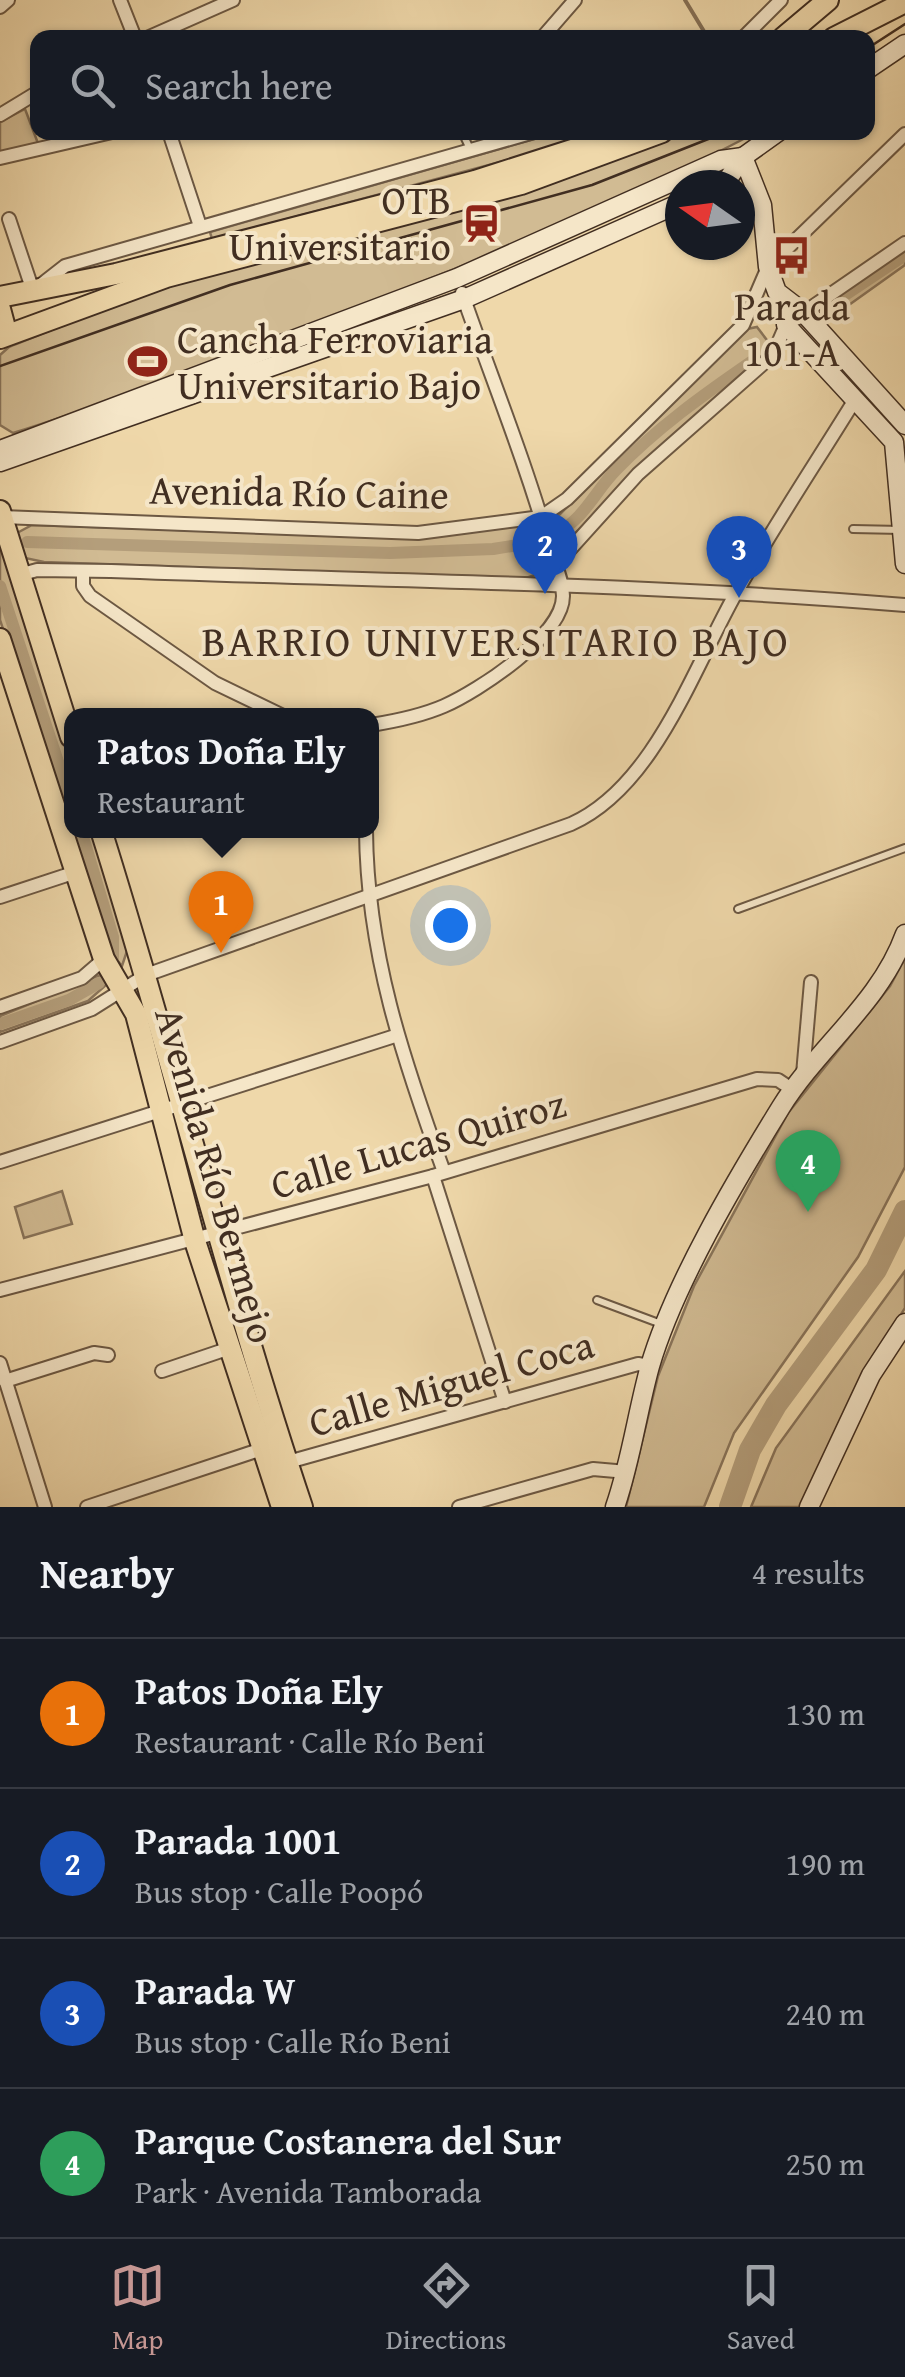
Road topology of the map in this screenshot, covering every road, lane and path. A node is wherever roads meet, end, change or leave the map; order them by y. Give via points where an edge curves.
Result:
1 (8, 0) edge
2 (120, 0) edge
3 (233, 0) edge
4 (575, 0) edge
5 (781, 0) edge
6 (828, 0) edge
7 (863, 0) edge
8 (900, 4) edge
9 (0, 8) edge
10 (132, 30) edge
11 (165, 30) edge
12 (549, 30) edge
13 (751, 30) edge
14 (792, 30) edge
15 (850, 30) edge
16 (905, 44) edge
17 (875, 65) edge
18 (30, 97) edge
19 (0, 115) edge
20 (905, 134) edge
21 (78, 140) edge
22 (173, 140) edge
23 (466, 140) edge
24 (509, 140) edge
25 (601, 140) edge
26 (640, 140) edge
27 (767, 140) edge
28 (471, 152) junction
29 (744, 157) junction
30 (0, 158) edge
31 (735, 170) edge
32 (665, 210) edge
33 (8, 219) dead end
34 (200, 226) junction
35 (905, 243) edge
36 (768, 267) junction
37 (457, 278) junction
38 (33, 291) junction
39 (0, 296) edge
40 (464, 299) junction
41 (785, 301) junction
42 (0, 309) edge
43 (803, 312) junction
44 (786, 324) junction
45 (0, 337) edge
46 (856, 398) junction
47 (905, 424) edge
48 (0, 450) edge
49 (0, 462) edge
50 (1, 514) edge
51 (541, 517) junction
52 (853, 529) dead end
53 (902, 530) junction
54 (905, 564) edge
55 (554, 566) junction
56 (83, 571) junction
57 (19, 575) junction
58 (561, 584) junction
59 (737, 591) junction
60 (905, 605) edge
61 (0, 639) edge
62 (4, 663) edge
63 (267, 708) edge
64 (64, 715) edge
65 (379, 723) edge
66 (64, 837) edge
67 (64, 838) edge
68 (103, 838) edge
69 (366, 838) edge
70 (905, 848) edge
71 (76, 872) junction
72 (366, 894) junction
73 (0, 896) edge
74 (738, 909) dead end
75 (905, 934) edge
76 (104, 958) junction
77 (146, 974) junction
78 (811, 982) dead end
79 (121, 989) junction
80 (0, 1007) edge
81 (395, 1036) junction
82 (0, 1042) edge
83 (798, 1082) junction
84 (173, 1106) junction
85 (0, 1162) edge
86 (438, 1174) junction
87 (205, 1238) junction
88 (0, 1290) edge
89 (598, 1300) dead end
90 (905, 1323) edge
91 (666, 1326) junction
92 (230, 1348) junction
93 (108, 1355) dead end
94 (0, 1363) edge
95 (650, 1366) junction
96 (162, 1371) dead end
97 (5, 1381) junction
98 (505, 1402) junction
99 (17, 1418) junction
100 (0, 1424) edge
101 (275, 1456) junction
102 (628, 1472) junction
103 (45, 1507) edge
104 (88, 1507) edge
105 (282, 1507) edge
106 (302, 1507) edge
107 (459, 1507) edge
108 (616, 1507) edge
109 (809, 1507) edge

1 - 9 street
2 - 10 street
3 - 11 street
4 - 12 street
5 - 13 street
6 - 14 main road
7 - 8 main road via 874,9
8 - 15 main road
16 - 17 main road
18 - 19 street
20 - 36 street
21 - 30 street
22 - 34 street
23 - 28 lane
24 - 28 street
25 - 38 main road via 475,181
26 - 45 main road via 520,184 166,277
27 - 29 main road
28 - 34 street
29 - 31 main road
29 - 36 main road via 762,205
29 - 37 main road via 721,160
32 - 40 main road
33 - 38 street
34 - 38 street via 65,266
35 - 43 street
36 - 41 main road
36 - 51 street via 743,326
37 - 40 street
37 - 48 main road
38 - 39 main road
40 - 49 main road
40 - 51 street
41 - 43 main road
41 - 44 main road
42 - 45 main road
43 - 44 street
43 - 47 main road
44 - 46 main road
44 - 55 street via 773,355 638,474
46 - 53 main road via 894,442
46 - 59 street
50 - 51 street, Avenida Río Caine via 396,533
50 - 57 main road
51 - 55 street
52 - 53 lane
53 - 54 main road
55 - 58 street
56 - 57 street, Avenida Río Caine
56 - 58 street, Avenida Río Caine
56 - 63 street via 90,596 215,683
57 - 64 main road
58 - 59 street, Avenida Río Caine
58 - 65 street via 554,624 482,684 419,715
59 - 60 street, Avenida Río Caine
59 - 72 street via 658,738 612,801 571,824
61 - 62 main road, Avenida Río Bermejo
62 - 66 main road, Avenida Río Bermejo
67 - 71 main road, Avenida Río Bermejo
68 - 77 main road, Avenida Río Bermejo
69 - 72 street
70 - 74 lane
71 - 73 street
71 - 76 main road, Avenida Río Bermejo
72 - 77 street
72 - 81 street
75 - 83 main road via 876,990
76 - 79 main road, Avenida Río Bermejo
76 - 80 street via 82,978
77 - 79 street
77 - 84 main road, Avenida Río Bermejo
78 - 83 street
79 - 82 street via 92,1009
79 - 84 main road, Avenida Río Bermejo
81 - 84 street
81 - 86 street
83 - 86 street, Calle Lucas Quiroz via 757,1079
83 - 91 main road via 684,1282
84 - 85 street
84 - 87 main road, Avenida Río Bermejo
86 - 87 street, Calle Lucas Quiroz
86 - 98 street
87 - 88 street, Calle Lucas Quiroz
87 - 92 main road, Avenida Río Bermejo
87 - 101 main road, Avenida Río Bermejo
89 - 91 lane
90 - 109 main road via 871,1375
91 - 95 main road
92 - 96 street
92 - 101 main road, Avenida Río Bermejo
93 - 97 street via 94,1353
94 - 97 street
95 - 98 street, Calle Miguel Coca
95 - 102 main road
97 - 99 street
98 - 101 street, Calle Miguel Coca
99 - 100 street
99 - 103 street
101 - 104 street, Calle Miguel Coca
101 - 105 main road, Avenida Río Bermejo
101 - 106 main road, Avenida Río Bermejo
102 - 107 street via 593,1470
102 - 108 main road

